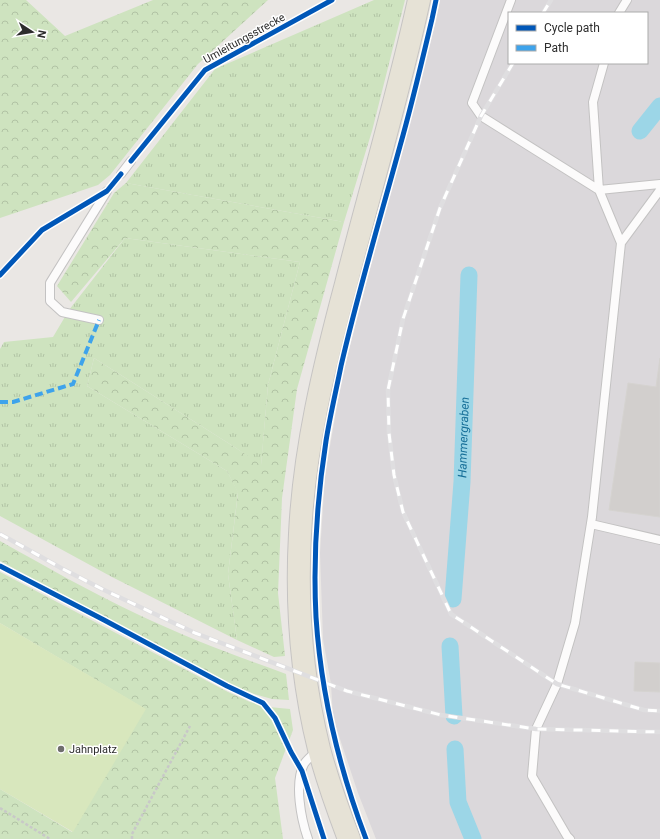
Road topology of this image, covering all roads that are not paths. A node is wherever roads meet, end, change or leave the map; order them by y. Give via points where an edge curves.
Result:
1 (419, 0) edge
2 (511, 0) edge
3 (627, 0) edge
4 (620, 12) edge
5 (604, 64) edge
6 (131, 162) dead end
7 (121, 174) dead end
8 (660, 184) edge
9 (600, 190) junction
10 (660, 190) edge
11 (107, 191) dead end
12 (621, 244) junction
13 (100, 320) dead end
14 (590, 524) junction
15 (660, 540) edge
16 (319, 748) junction
17 (308, 839) edge
18 (349, 839) edge
19 (570, 839) edge

1 - 16 main road via 333,332 308,457 300,534 300,604 310,703
2 - 9 lane via 472,104 482,116
3 - 4 lane
5 - 9 lane via 593,102
6 - 7 lane
8 - 9 lane
9 - 12 lane
10 - 12 lane
11 - 13 lane via 50,283 50,301 62,312
12 - 14 lane
14 - 15 lane
14 - 19 lane via 575,623 557,684 536,729 532,776
16 - 17 lane via 305,763 299,777 299,798
16 - 18 main road

